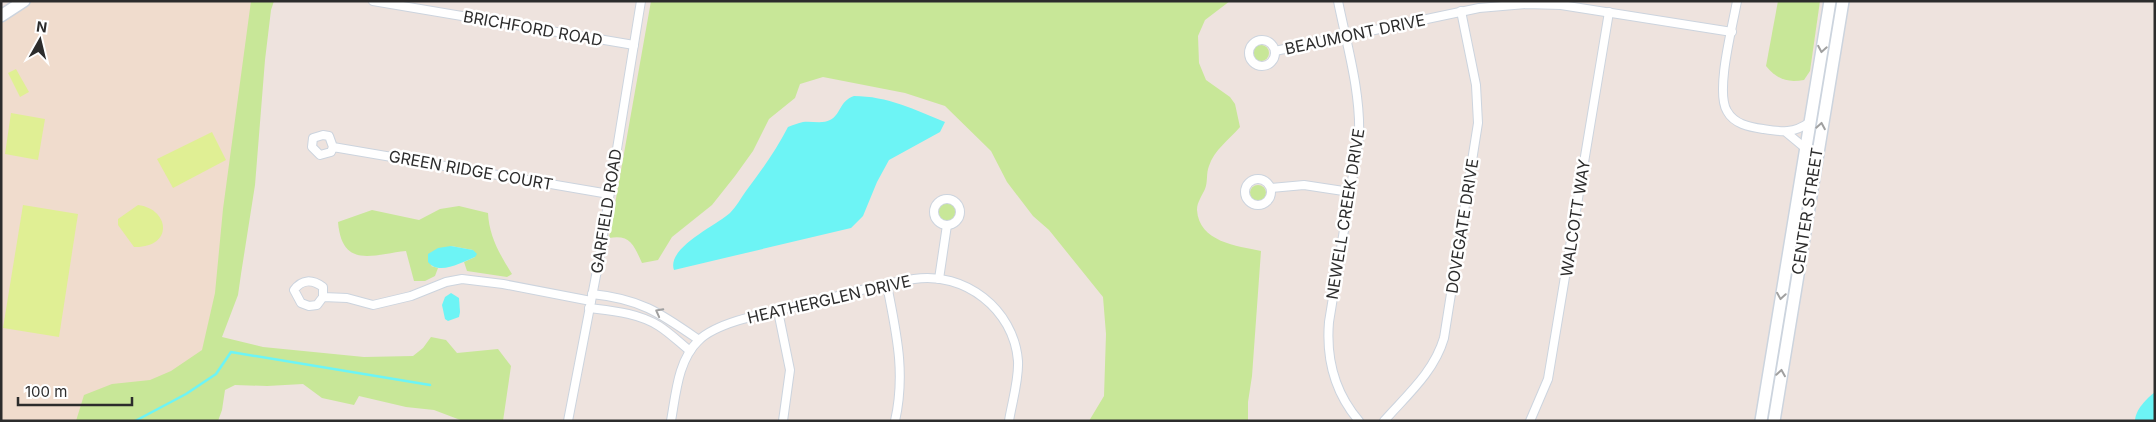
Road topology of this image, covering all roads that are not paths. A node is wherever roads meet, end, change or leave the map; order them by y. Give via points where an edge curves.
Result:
1 (24, 1) edge
2 (373, 1) edge
3 (642, 1) edge
4 (1338, 1) edge
5 (1737, 1) edge
6 (1830, 1) edge
7 (1843, 1) edge
8 (1517, 3) edge
9 (1461, 11) junction
10 (1609, 12) junction
11 (1, 16) edge
12 (1732, 32) junction
13 (1345, 36) junction
14 (634, 45) junction
15 (1275, 51) dead end
16 (1810, 122) junction
17 (1787, 133) junction
18 (333, 147) dead end
19 (1805, 148) junction
20 (1271, 188) dead end
21 (1350, 192) junction
22 (609, 194) junction
23 (947, 225) dead end
24 (939, 278) junction
25 (887, 285) junction
26 (323, 297) dead end
27 (591, 301) junction
28 (778, 311) junction
29 (694, 346) junction
30 (568, 421) edge
31 (670, 421) edge
32 (783, 421) edge
33 (895, 421) edge
34 (1009, 421) edge
35 (1359, 421) edge
36 (1384, 421) edge
37 (1530, 421) edge
38 (1761, 421) edge
39 (1774, 421) edge

1 - 11 main road
2 - 14 street, BRICHFORD ROAD
3 - 14 street, GARFIELD ROAD
4 - 13 street, NEWELL CREEK DRIVE
5 - 12 street
6 -> 16 main road, CENTER STREET
39 -> 7 main road, CENTER STREET
8 - 9 street, BEAUMONT DRIVE
8 - 10 street, BEAUMONT DRIVE
9 - 13 street, BEAUMONT DRIVE
9 - 36 street, DOVEGATE DRIVE via 1476,85 1478,123 1444,338 1427,372
10 - 12 street, BEAUMONT DRIVE
10 - 37 street, WALCOTT WAY via 1549,372
12 - 17 street via 1722,90 1726,110 1744,125
13 - 15 street, BEAUMONT DRIVE
13 - 21 street, NEWELL CREEK DRIVE via 1360,114
14 - 22 street, GARFIELD ROAD
16 - 17 street
16 - 19 main road, CENTER STREET
17 - 19 street
18 - 22 street, GREEN RIDGE COURT
19 -> 38 main road, CENTER STREET
20 - 21 street via 1304,185
21 - 35 street, NEWELL CREEK DRIVE via 1328,344 1338,387
22 - 27 street, GARFIELD ROAD
23 - 24 street
24 - 25 street, HEATHERGLEN DRIVE via 914,278
24 - 34 street, HEATHERGLEN DRIVE via 978,293 1006,325 1018,362
25 - 28 street, HEATHERGLEN DRIVE
25 - 33 street via 901,369
26 - 27 street via 348,298 373,305 462,279
27 - 29 street via 644,318
29 -> 27 street via 670,319 648,307
27 - 30 street, GARFIELD ROAD
28 - 29 street, HEATHERGLEN DRIVE via 727,324 706,334
28 - 32 street via 790,370
29 - 31 street via 682,368

